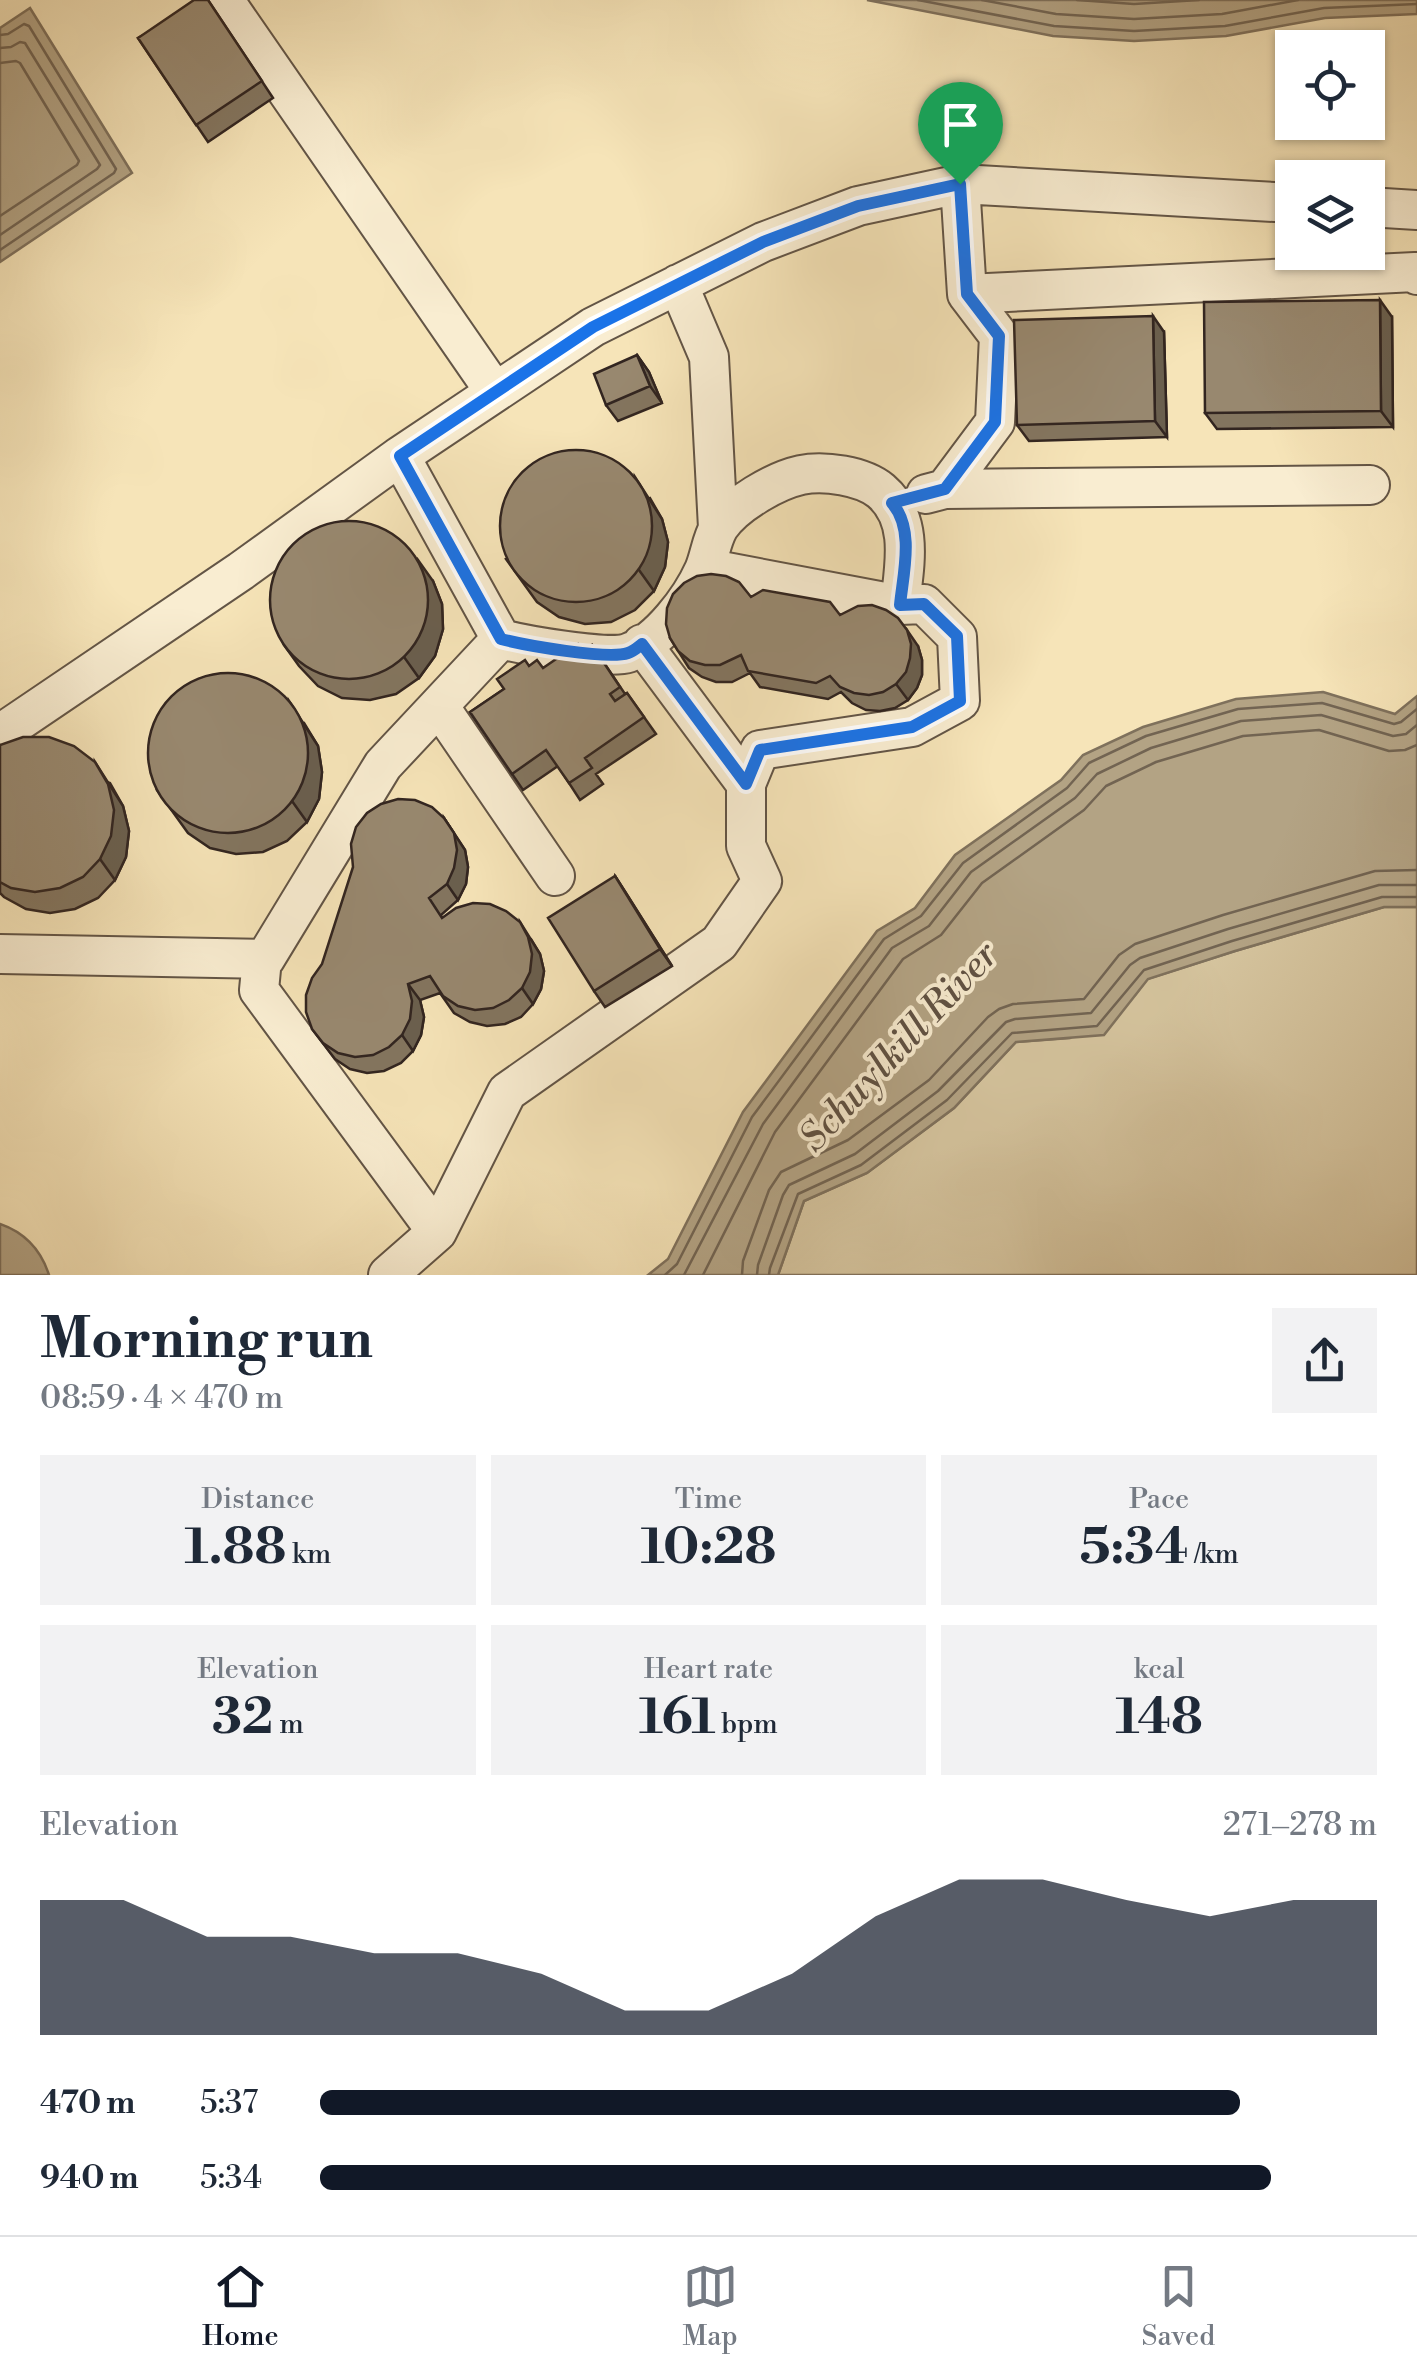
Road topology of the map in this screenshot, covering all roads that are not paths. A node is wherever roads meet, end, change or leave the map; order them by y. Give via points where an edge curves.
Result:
1 (224, 0) edge
2 (960, 184) junction
3 (1275, 202) edge
4 (1385, 208) edge
5 (1417, 210) edge
6 (1417, 275) edge
7 (678, 284) junction
8 (967, 294) junction
9 (495, 392) junction
10 (400, 456) junction
11 (1370, 485) dead end
12 (945, 489) junction
13 (892, 503) junction
14 (718, 528) junction
15 (705, 568) junction
16 (900, 605) junction
17 (501, 639) junction
18 (642, 644) junction
19 (439, 706) junction
20 (0, 734) edge
21 (746, 784) junction
22 (554, 876) dead end
23 (0, 954) edge
24 (262, 959) junction
25 (437, 1232) junction
26 (388, 1275) edge

1 - 9 lane
2 - 3 lane
2 - 7 lane via 858,206
2 - 8 lane
4 - 5 lane
6 - 8 lane
7 - 9 lane via 593,327
7 - 14 lane via 710,357
8 - 12 lane via 999,336 995,422
9 - 10 lane
10 - 17 lane
10 - 20 lane
11 - 12 lane
12 - 13 lane
13 - 14 lane via 860,480 802,475 736,508
13 - 16 lane via 904,528
14 - 15 lane
15 - 16 lane
15 - 18 lane via 686,602
16 - 21 lane via 924,604 957,636 960,701 912,727 760,750
17 - 18 lane via 626,654
17 - 19 lane
18 - 21 lane
19 - 22 lane
19 - 24 lane via 384,765
21 - 25 lane via 746,846 762,881 720,943 508,1092
23 - 24 lane
24 - 25 lane via 259,990
25 - 26 lane

